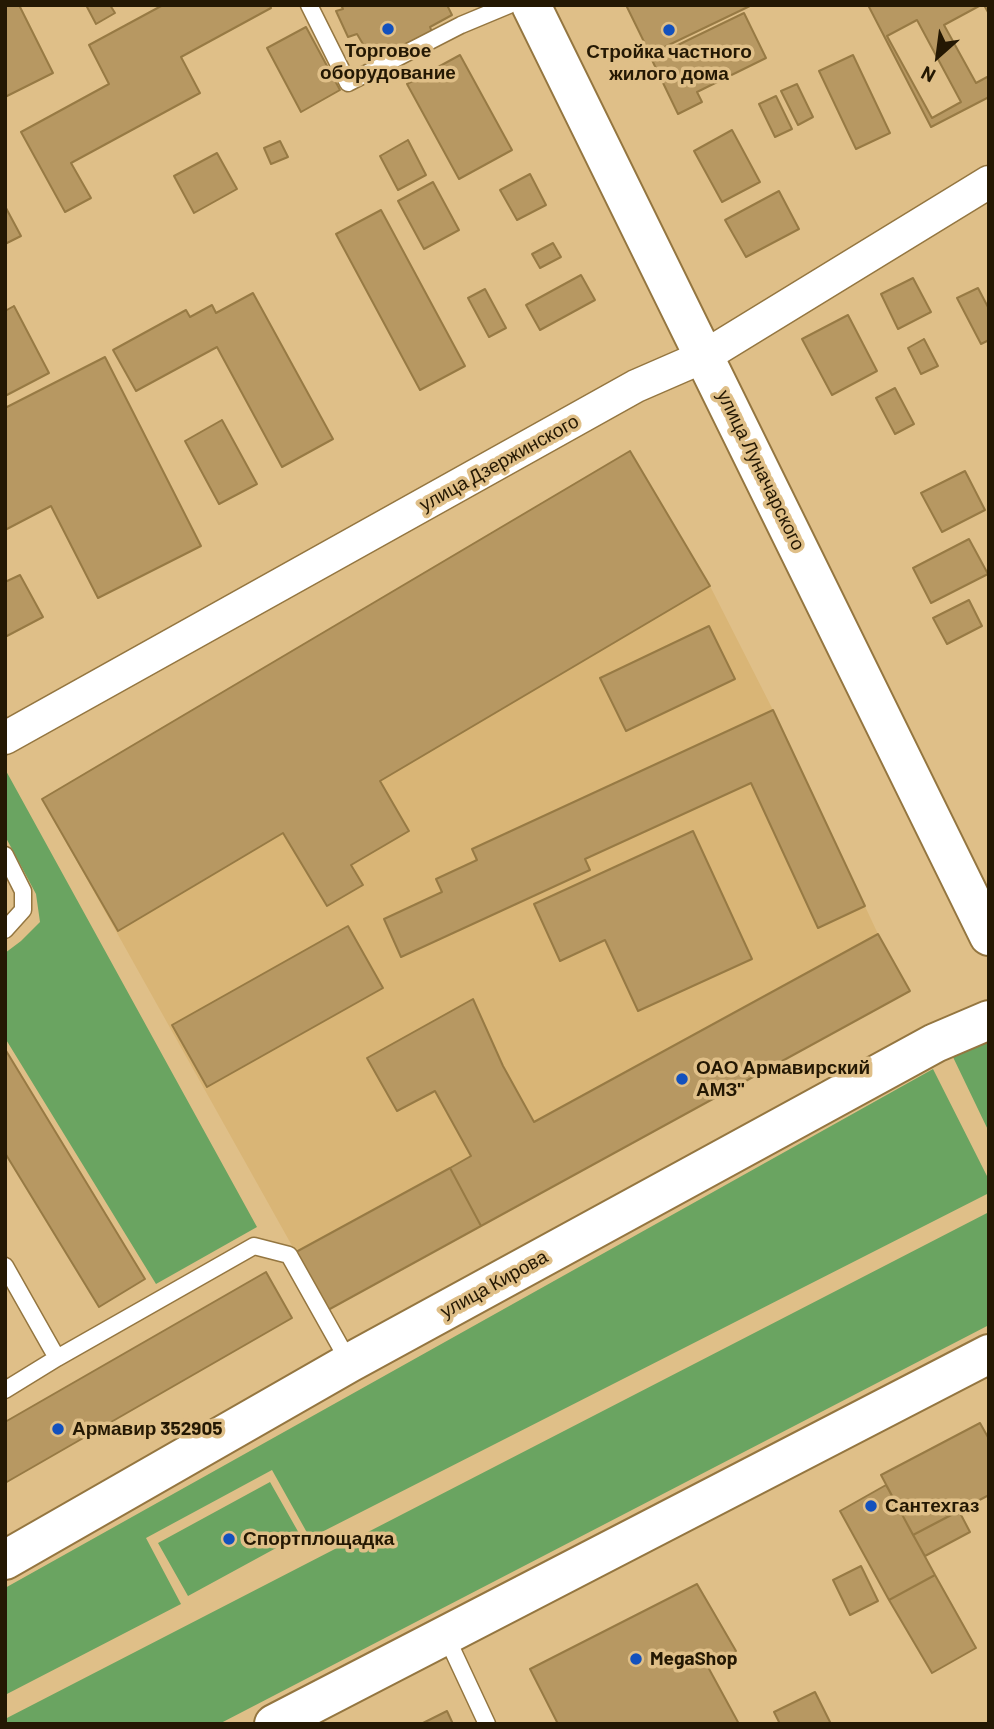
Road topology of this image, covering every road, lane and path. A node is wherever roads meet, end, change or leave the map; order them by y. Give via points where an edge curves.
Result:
1 (309, 5) edge
2 (509, 5) edge
3 (531, 5) edge
4 (989, 182) edge
5 (705, 356) junction
6 (5, 738) edge
7 (5, 855) edge
8 (5, 930) edge
9 (989, 936) edge
10 (989, 1020) edge
11 (5, 1266) edge
12 (989, 1354) edge
13 (57, 1358) junction
14 (349, 1363) junction
15 (5, 1390) edge
16 (5, 1560) edge
17 (445, 1634) junction
18 (274, 1724) edge
19 (487, 1724) edge

1 - 2 lane via 348,83 461,24
3 - 5 main road, улица Луначарского
4 - 5 street, улица Дзержинского
5 - 6 street, улица Дзержинского via 636,386
5 - 9 main road, улица Луначарского
7 - 8 lane via 23,891 23,910
10 - 14 main road, улица Кирова via 935,1043
11 - 13 lane
12 - 17 main road
13 - 14 lane via 254,1246 289,1255
13 - 15 lane
14 - 16 main road, улица Кирова
17 - 18 main road
17 - 19 lane

